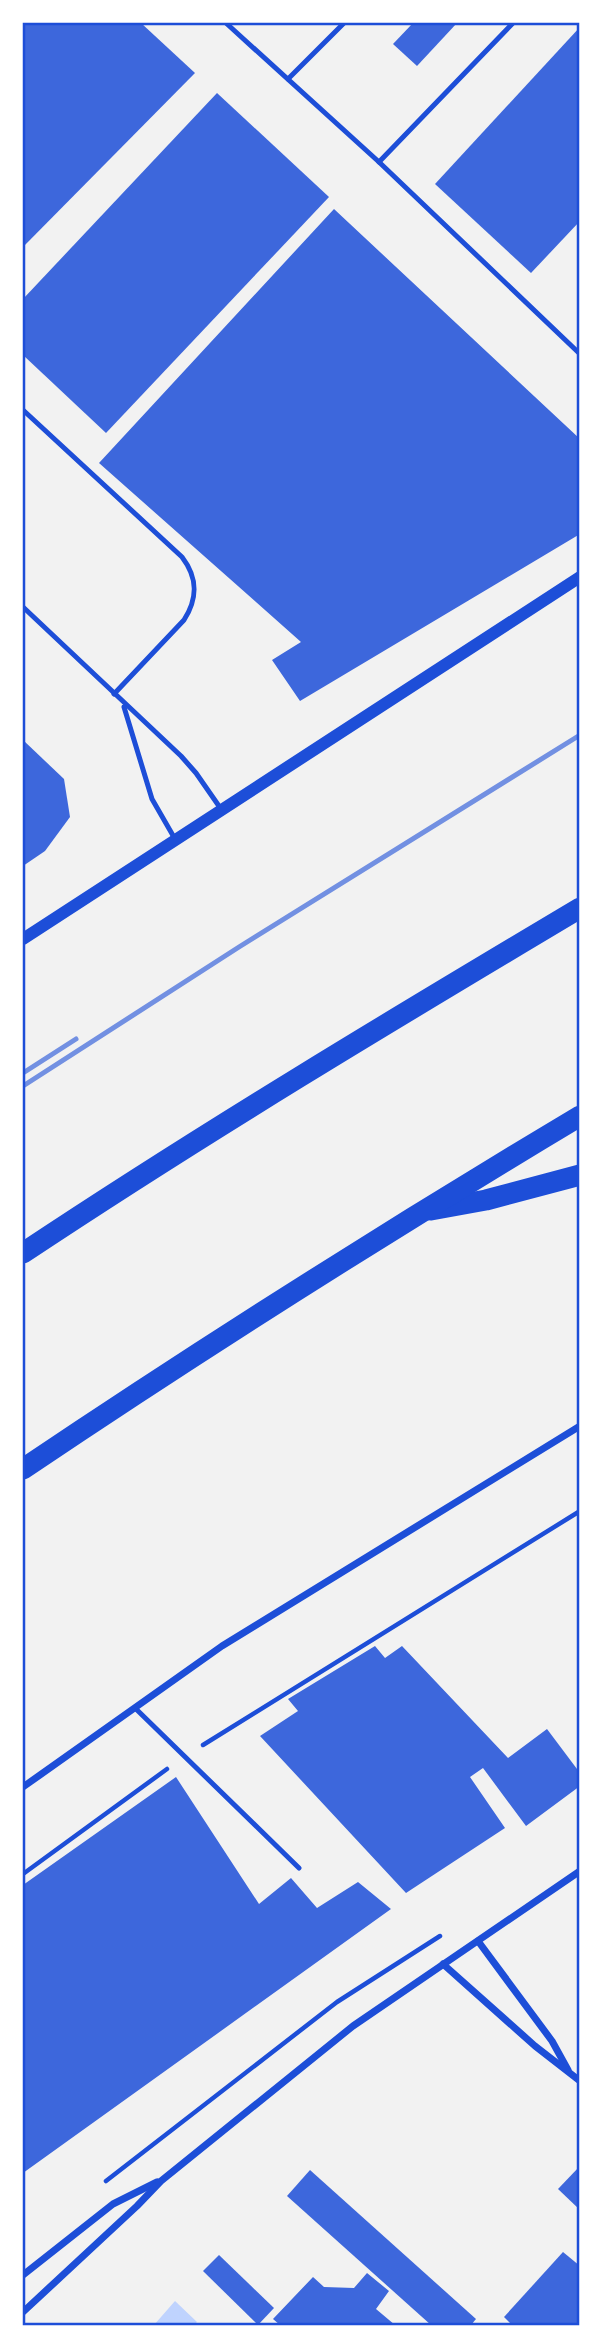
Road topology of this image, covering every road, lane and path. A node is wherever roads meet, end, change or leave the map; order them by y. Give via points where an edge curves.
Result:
1 (226, 23) edge
2 (344, 23) edge
3 (513, 23) edge
4 (288, 79) junction
5 (379, 162) junction
6 (580, 354) edge
7 (23, 410) edge
8 (580, 577) edge
9 (23, 607) edge
10 (114, 694) junction
11 (123, 704) junction
12 (221, 808) junction
13 (175, 839) junction
14 (580, 908) edge
15 (23, 939) edge
16 (580, 1116) edge
17 (580, 1175) edge
18 (419, 1212) junction
19 (23, 1253) edge
20 (580, 1426) edge
21 (23, 1469) edge
22 (580, 1511) edge
23 (135, 1708) junction
24 (185, 1756) junction
25 (23, 1787) edge
26 (299, 1868) dead end
27 (580, 1871) edge
28 (23, 1874) edge
29 (478, 1941) junction
30 (443, 1965) junction
31 (569, 2071) junction
32 (580, 2081) edge
33 (161, 2181) junction
34 (23, 2275) edge
35 (23, 2312) edge

1 - 4 lane
2 - 4 lane
3 - 5 lane
4 - 5 lane
5 - 6 lane
7 - 10 lane via 191,568 195,595 184,620
8 - 12 street
9 - 10 lane
10 - 11 lane
11 - 12 lane via 197,773
11 - 13 lane via 152,799
12 - 13 street
13 - 15 street
14 - 19 highway via 335,1054
16 - 18 highway
17 - 18 highway
18 - 21 highway
20 - 23 street via 222,1646
22 - 24 path
23 - 24 lane
23 - 25 street
24 - 26 lane
24 - 28 path
27 - 29 street
29 - 30 street
29 - 31 street
30 - 31 street
30 - 33 street via 353,2026
31 - 32 street
33 - 34 street via 113,2204
33 - 35 street

